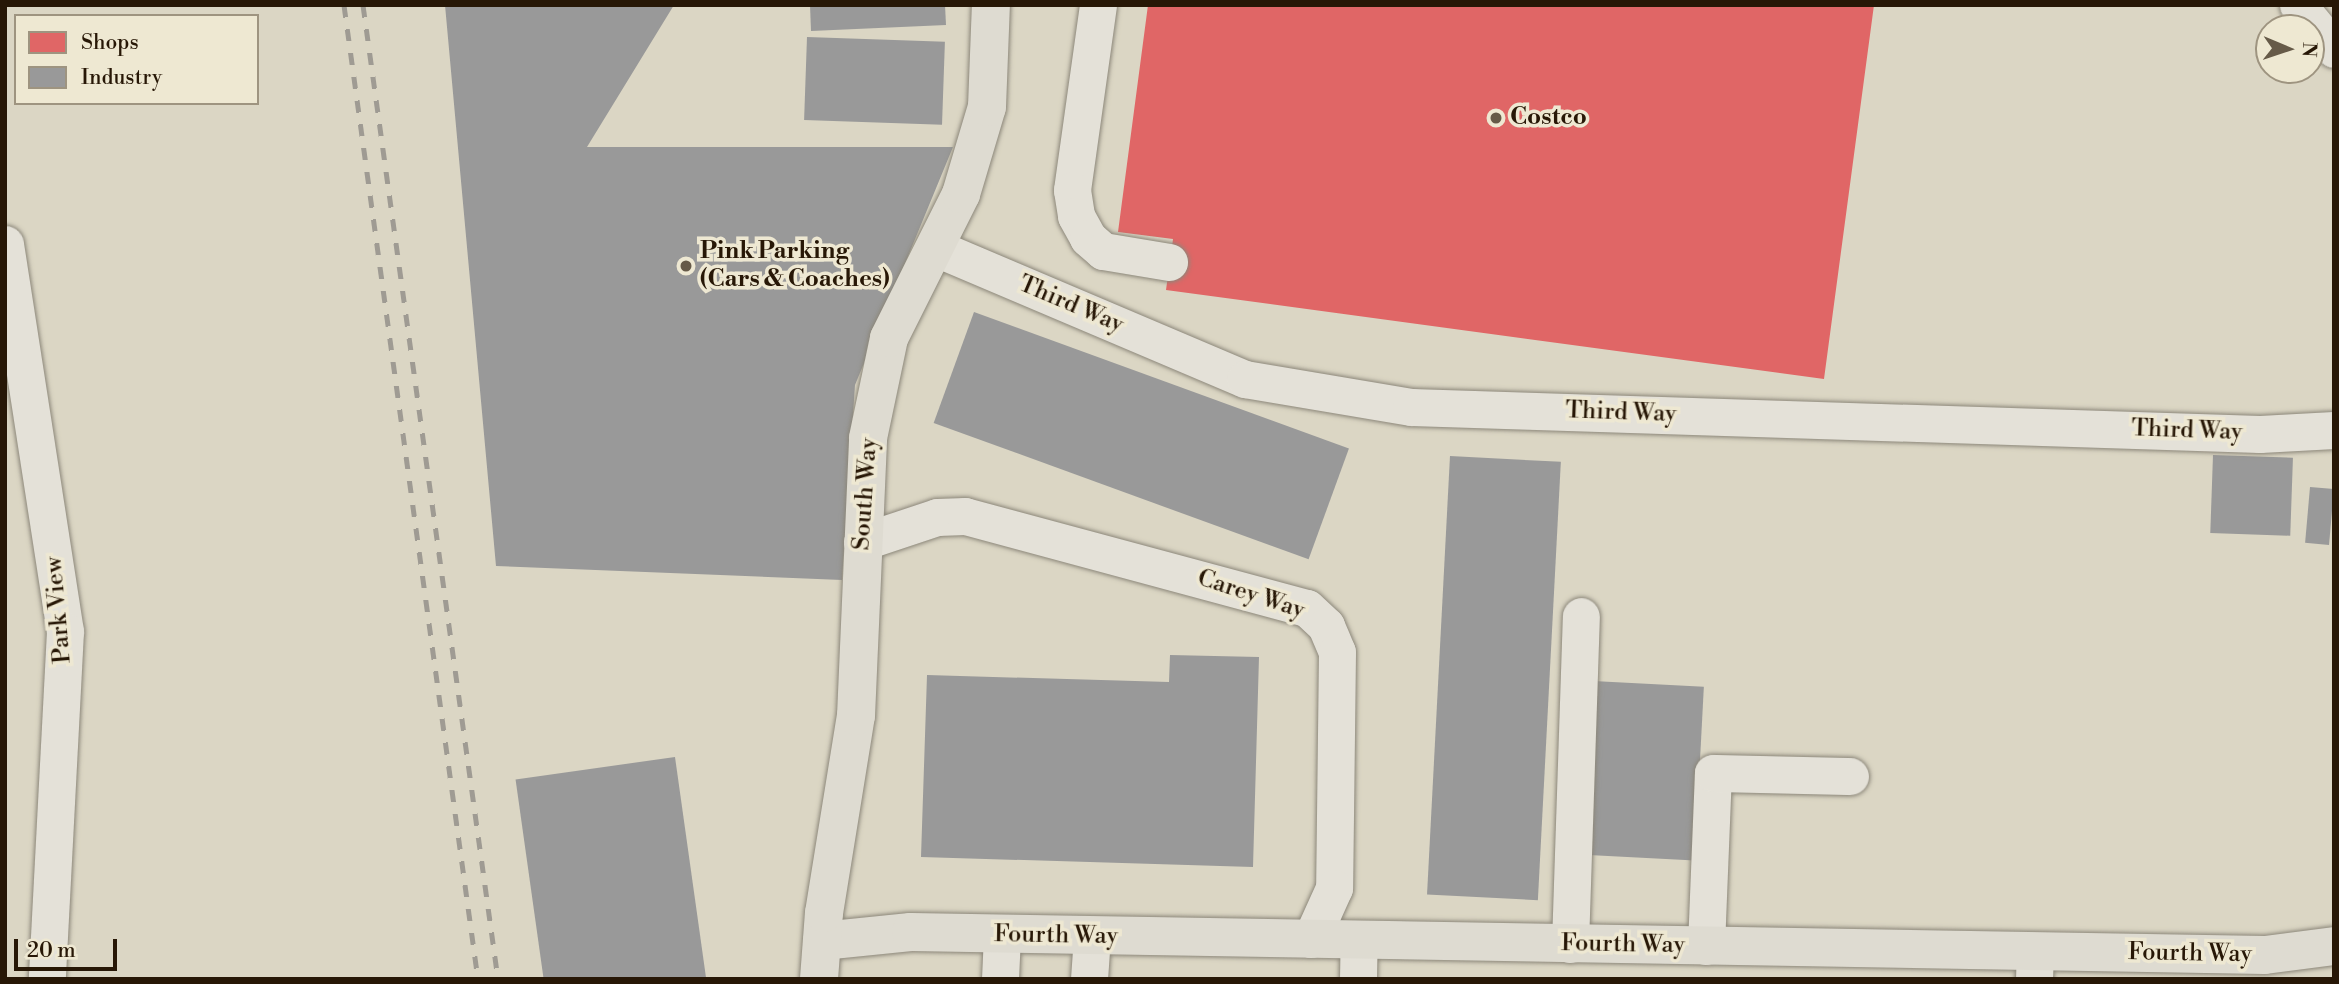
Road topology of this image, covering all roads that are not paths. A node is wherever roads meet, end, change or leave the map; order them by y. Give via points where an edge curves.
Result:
1 (991, 5) edge
2 (1098, 5) edge
3 (2298, 5) edge
4 (2334, 49) edge
5 (5, 244) edge
6 (936, 248) junction
7 (1169, 262) dead end
8 (2334, 430) edge
9 (862, 542) junction
10 (1581, 617) dead end
11 (1850, 776) dead end
12 (823, 928) junction
13 (1002, 935) junction
14 (1092, 936) junction
15 (1311, 939) junction
16 (1359, 940) junction
17 (1570, 944) junction
18 (1706, 946) junction
19 (2334, 946) edge
20 (2035, 965) edge
21 (47, 979) edge
22 (819, 979) edge
23 (1000, 979) edge
24 (1089, 979) edge
25 (1358, 979) edge

1 - 6 main road, South Way via 987,107 961,194
2 - 7 street via 1072,190 1076,216 1088,238 1104,251
3 - 4 street
5 - 21 street, Park View via 65,631
6 - 8 street, Third Way via 1245,379 1411,407 2260,433
6 - 9 main road, South Way via 889,338 868,439
9 - 12 main road, South Way via 856,716
9 - 15 street, Carey Way via 937,517 964,516 1307,608 1326,626 1337,652 1334,888
10 - 17 street
11 - 18 street via 1713,773
12 - 13 main road, Fourth Way
12 - 22 main road, South Way
13 - 14 main road, Fourth Way
13 - 23 street
14 - 15 main road, Fourth Way
14 - 24 street
15 - 16 main road, Fourth Way
16 - 17 main road, Fourth Way
16 - 25 street
17 - 18 main road, Fourth Way
18 - 20 main road, Fourth Way
19 - 20 main road, Fourth Way via 2265,955

